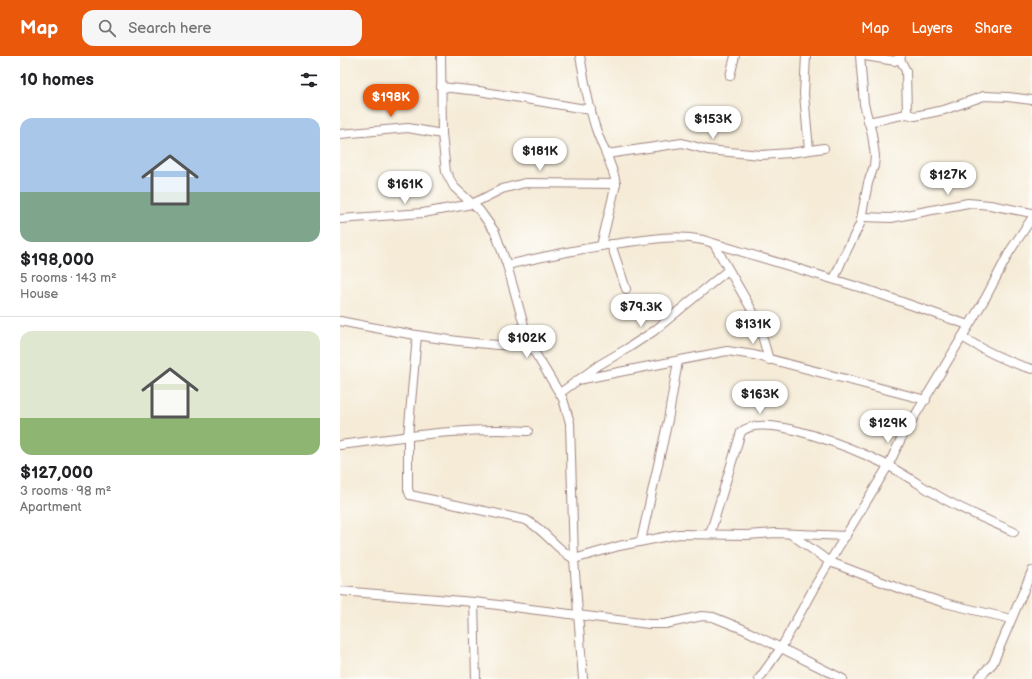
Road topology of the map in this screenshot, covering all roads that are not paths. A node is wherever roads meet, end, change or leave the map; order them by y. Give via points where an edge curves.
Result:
1 (441, 56) edge
2 (580, 56) edge
3 (735, 56) edge
4 (806, 56) edge
5 (860, 56) edge
6 (865, 56) edge
7 (900, 57) edge
8 (730, 76) dead end
9 (441, 87) junction
10 (1032, 100) edge
11 (591, 110) junction
12 (907, 114) junction
13 (868, 122) junction
14 (340, 134) edge
15 (442, 134) junction
16 (824, 148) dead end
17 (809, 150) junction
18 (607, 154) junction
19 (616, 184) junction
20 (472, 204) junction
21 (1032, 213) edge
22 (862, 217) junction
23 (1032, 218) edge
24 (340, 219) edge
25 (610, 244) junction
26 (714, 244) junction
27 (601, 246) junction
28 (507, 265) junction
29 (728, 270) junction
30 (834, 279) junction
31 (626, 289) dead end
32 (340, 321) edge
33 (968, 325) junction
34 (417, 336) junction
35 (962, 337) junction
36 (529, 343) junction
37 (678, 360) junction
38 (769, 360) junction
39 (1032, 369) edge
40 (578, 380) junction
41 (560, 393) junction
42 (926, 400) junction
43 (528, 431) dead end
44 (408, 436) junction
45 (340, 445) edge
46 (888, 466) junction
47 (1014, 532) dead end
48 (789, 533) junction
49 (710, 534) junction
50 (846, 536) junction
51 (641, 541) junction
52 (574, 559) junction
53 (830, 562) junction
54 (1032, 571) edge
55 (340, 591) edge
56 (474, 602) junction
57 (577, 615) junction
58 (1011, 619) junction
59 (781, 648) junction
60 (476, 679) edge
61 (583, 679) edge
62 (759, 679) edge
63 (843, 679) edge
64 (978, 679) edge

1 - 9 street
2 - 11 street
3 - 8 street
4 - 17 street via 804,94
5 - 13 street
6 - 7 street via 895,61
7 - 12 street via 906,70
9 - 11 street
9 - 15 street
10 - 12 street via 984,96 944,110 914,116
11 - 18 street
12 - 13 street
13 - 22 street via 875,156
14 - 15 street via 408,128
15 - 20 street via 446,172 454,187
16 - 17 street
17 - 18 street via 761,155 708,150 682,143
18 - 19 street
19 - 20 street via 525,182 502,189
19 - 27 street
20 - 24 street via 423,213
20 - 28 street via 495,232
21 - 22 street via 968,203 891,218
22 - 30 street
23 - 33 street
25 - 26 street via 670,237 695,238
25 - 27 street
25 - 31 street
26 - 29 street
26 - 30 street
27 - 28 street
28 - 36 street
29 - 38 street via 759,325
29 - 40 street via 654,331
30 - 33 street
32 - 34 street
33 - 35 street
34 - 36 street via 505,346
34 - 44 street
35 - 39 street via 985,351
35 - 42 street
36 - 41 street
37 - 38 street via 727,351
37 - 40 street
37 - 51 street via 668,420
38 - 42 street
40 - 41 street
41 - 52 street via 570,428
42 - 46 street via 901,439
43 - 44 street via 477,429
44 - 45 street
44 - 52 street via 410,495 526,520 538,527 563,552
46 - 47 street via 943,498
46 - 49 street via 828,440 785,428 763,425 745,429 741,432
46 - 50 street
48 - 49 street
48 - 50 street
48 - 53 street
49 - 51 street via 679,534
50 - 53 street
51 - 52 street
52 - 57 street
53 - 58 street via 938,601
53 - 59 street
54 - 58 street
55 - 56 street
56 - 57 street
56 - 60 street
57 - 59 street via 657,624 702,616 713,617
57 - 61 street
58 - 64 street via 993,663
59 - 62 street
59 - 63 street

